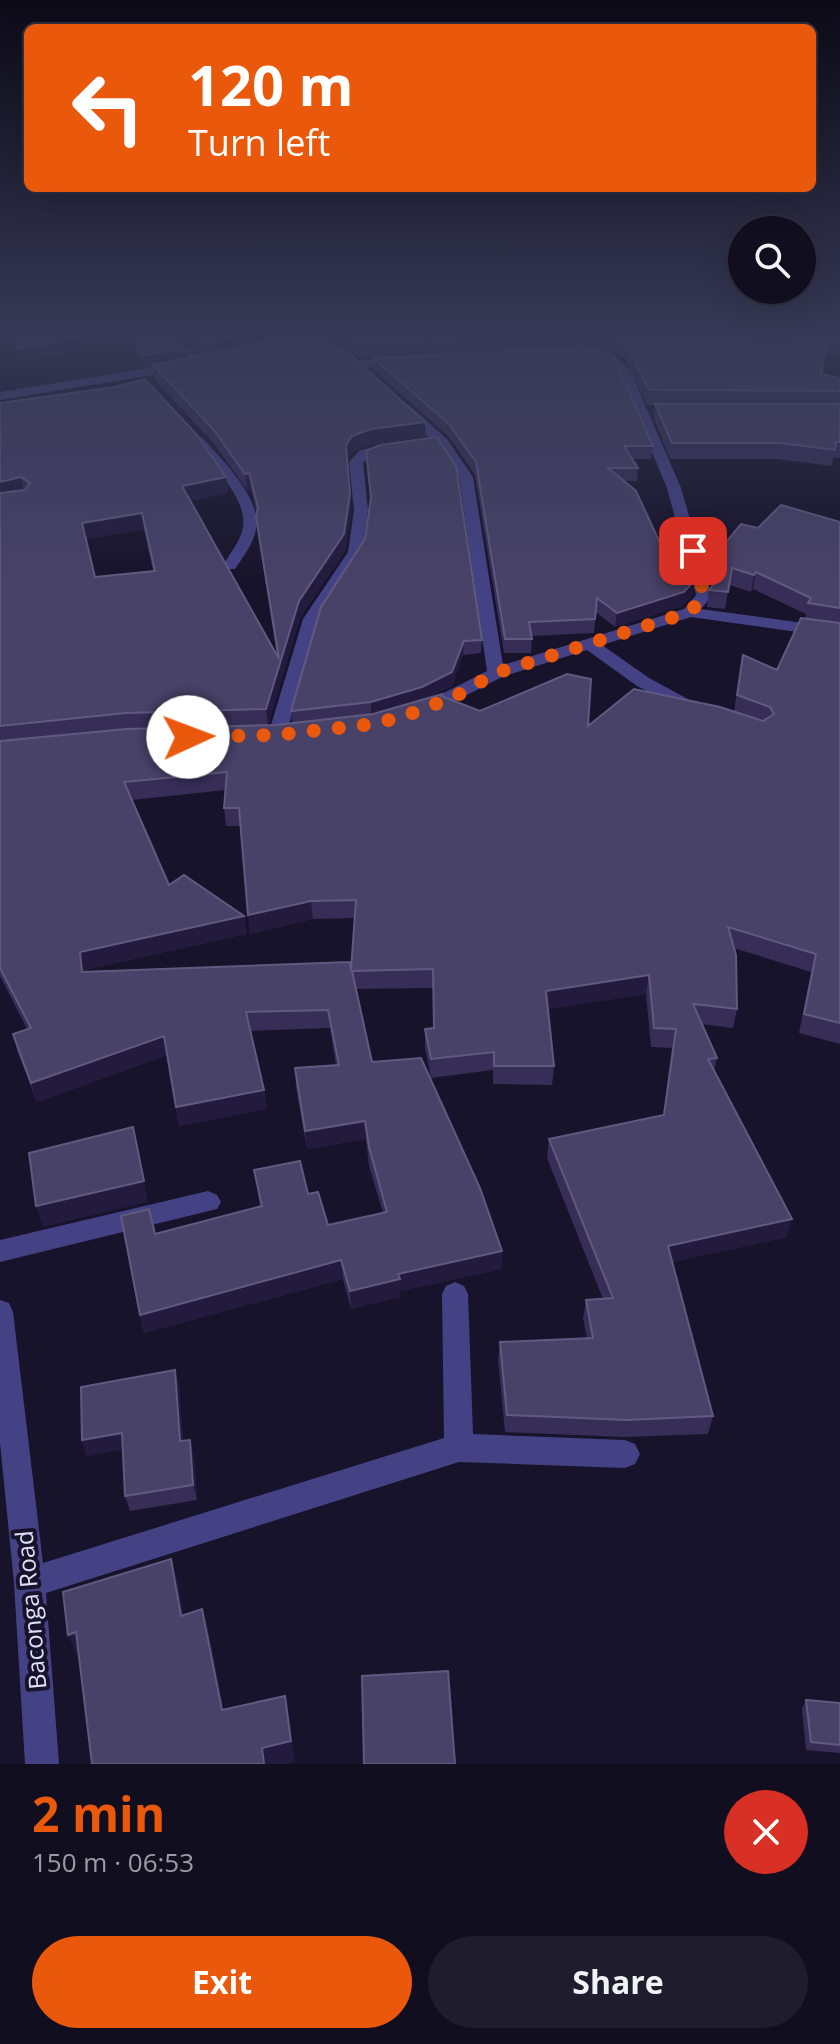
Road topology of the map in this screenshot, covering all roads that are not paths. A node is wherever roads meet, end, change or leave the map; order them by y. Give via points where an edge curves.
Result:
1 (411, 414) edge
2 (648, 414) edge
3 (187, 428) edge
4 (442, 442) junction
5 (425, 445) edge
6 (408, 447) edge
7 (230, 566) edge
8 (690, 612) junction
9 (840, 633) edge
10 (590, 644) junction
11 (496, 673) junction
12 (405, 716) edge
13 (713, 717) edge
14 (276, 735) edge
15 (208, 1202) dead end
16 (0, 1251) edge
17 (455, 1294) dead end
18 (0, 1312) edge
19 (459, 1448) junction
20 (625, 1454) dead end
21 (30, 1583) junction
22 (42, 1764) edge

1 - 4 street
2 - 8 street via 704,596
3 - 7 street via 239,492 248,513 250,526
4 - 5 street
4 - 11 street via 466,477
6 - 14 street via 365,453 356,462 361,510 355,552 311,619
8 - 9 street
8 - 10 street
10 - 11 street
10 - 13 street via 643,682
11 - 12 street
15 - 16 street
17 - 19 street
18 - 21 street, Baconga Road
19 - 20 street
19 - 21 street
21 - 22 street, Baconga Road

